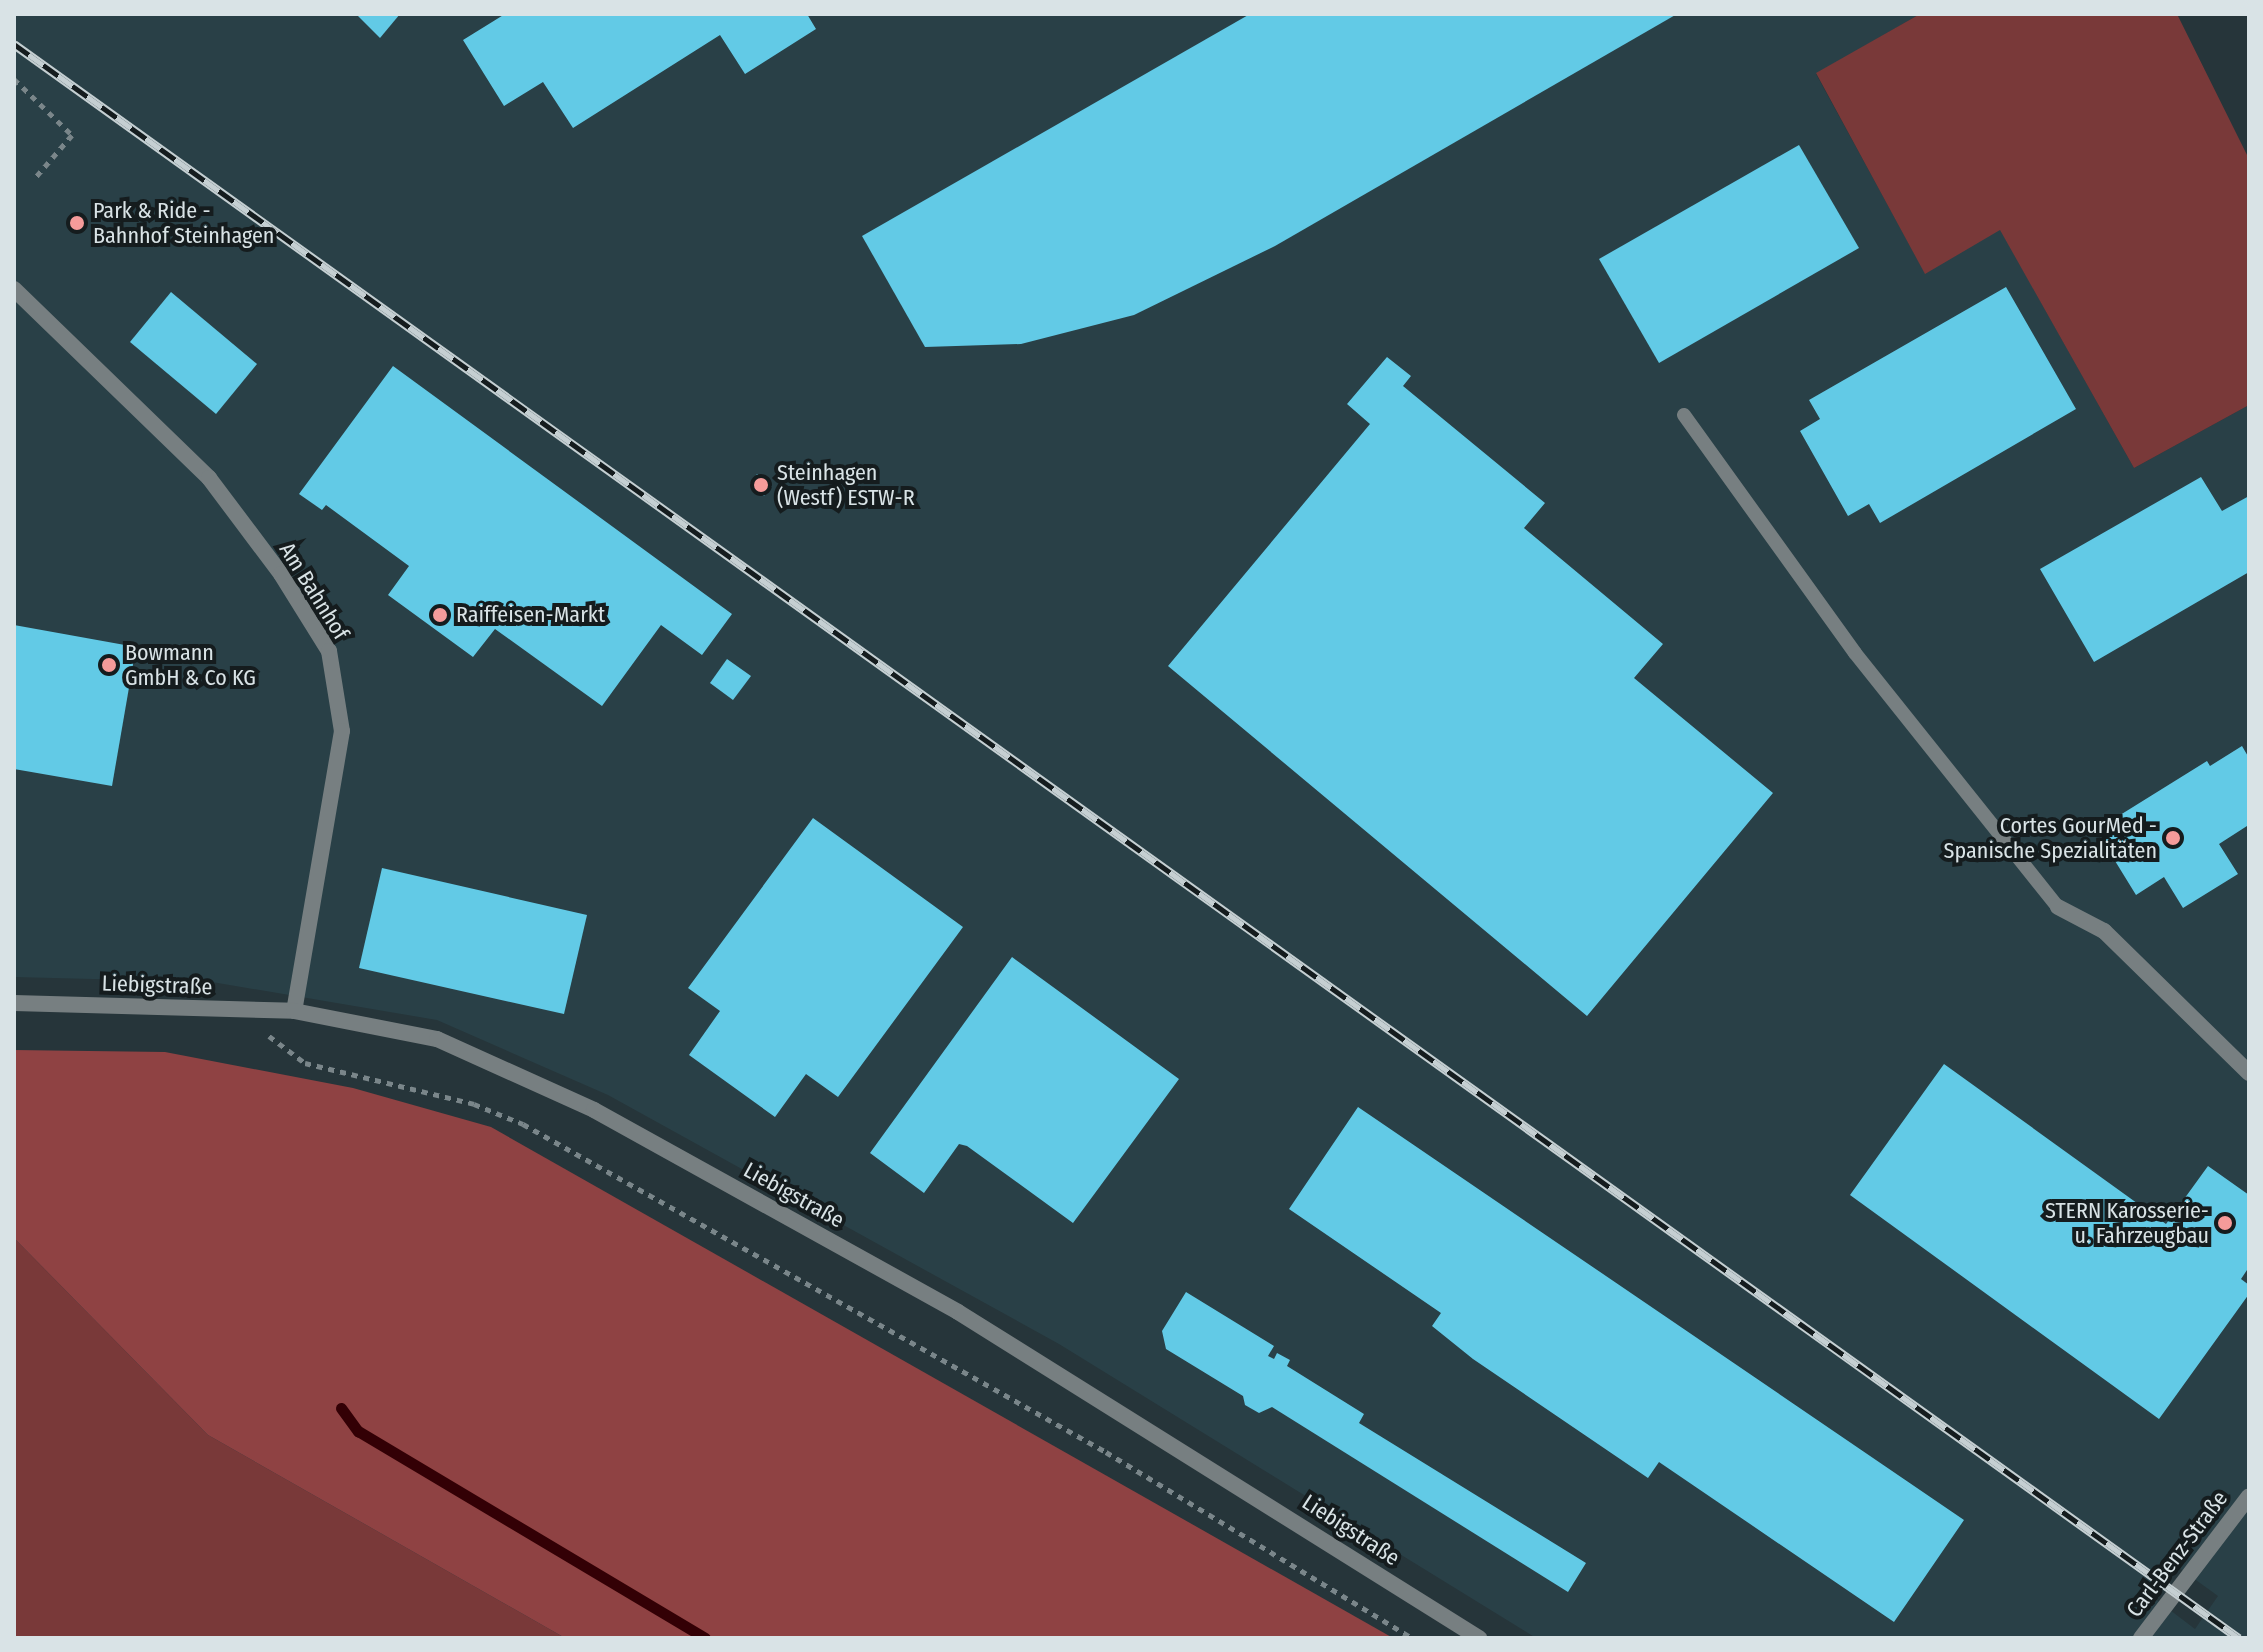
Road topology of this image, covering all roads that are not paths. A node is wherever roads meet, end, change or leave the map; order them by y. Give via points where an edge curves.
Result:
1 (14, 289) edge
2 (1684, 415) dead end
3 (2058, 907) joint
4 (14, 1003) edge
5 (294, 1011) junction
6 (2249, 1073) edge
7 (2249, 1496) edge
8 (1479, 1638) edge
9 (2141, 1638) edge

1 - 5 street, Am Bahnhof via 209,478 281,574 329,651 342,731
2 - 3 lane via 1855,653
3 - 6 street via 2104,931
4 - 5 street, Liebigstraße
5 - 8 street, Liebigstraße via 437,1039 594,1110 958,1312
7 - 9 street, Carl-Benz-Straße

